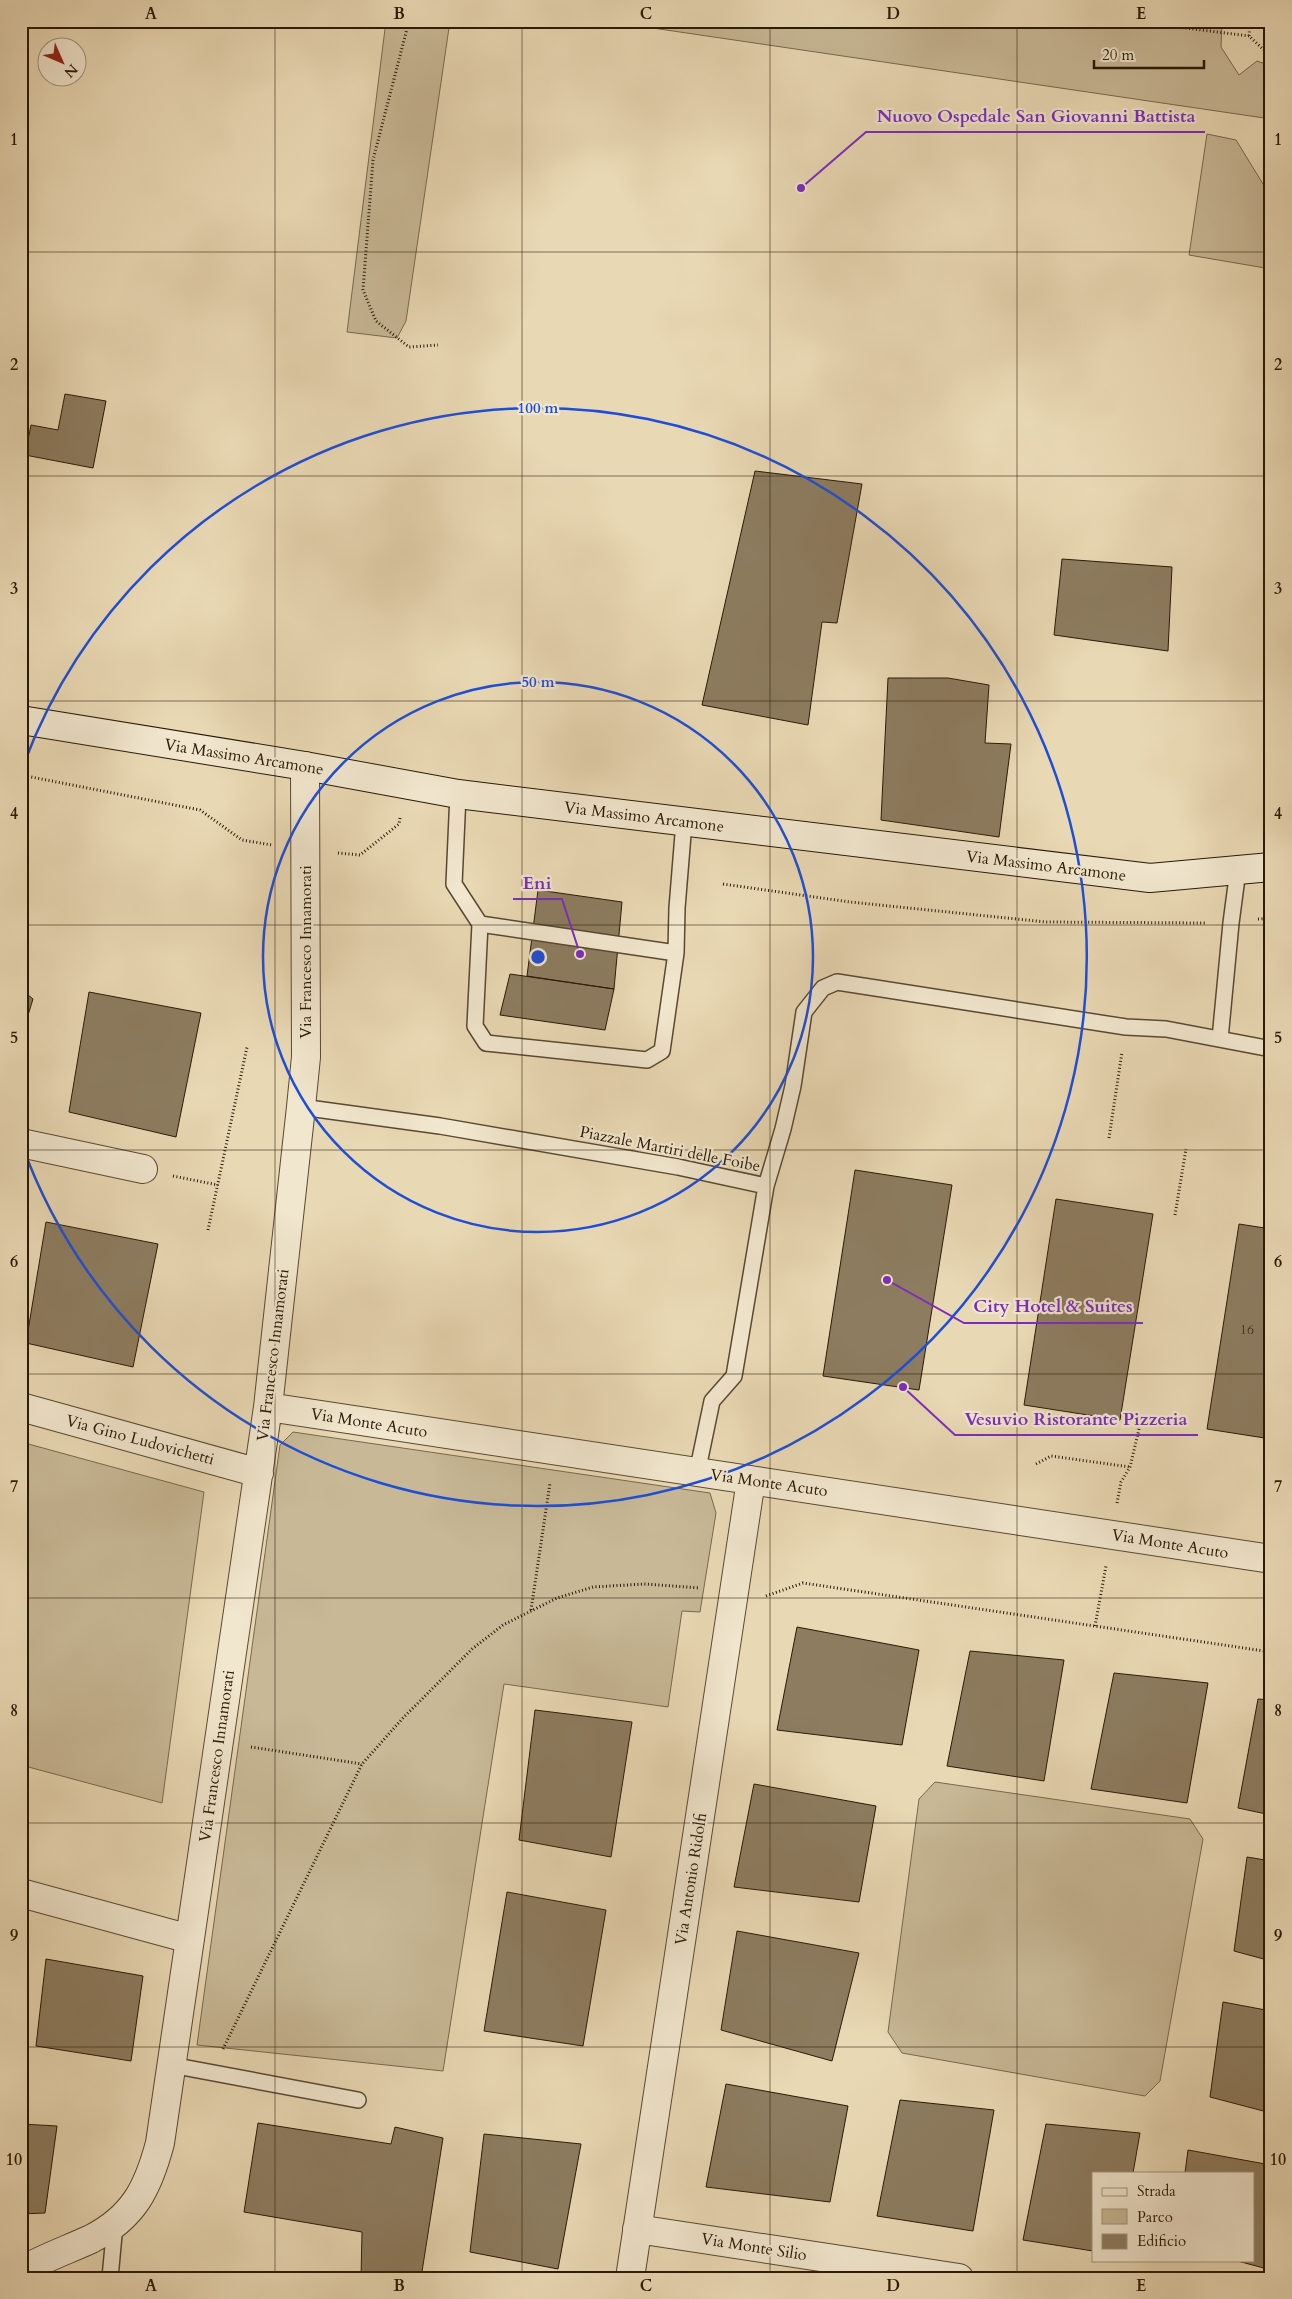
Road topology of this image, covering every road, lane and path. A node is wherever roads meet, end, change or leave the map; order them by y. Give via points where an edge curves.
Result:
1 (409, 21) edge
2 (1130, 21) edge
3 (1250, 21) edge
4 (1249, 36) junction
5 (1271, 52) edge
6 (438, 345) dead end
7 (21, 720) edge
8 (305, 766) junction
9 (21, 775) edge
10 (403, 784) junction
11 (458, 794) junction
12 (684, 822) junction
13 (305, 850) junction
14 (1271, 867) edge
15 (1238, 870) junction
16 (723, 884) dead end
17 (1271, 918) edge
18 (1231, 923) junction
19 (480, 924) junction
20 (676, 953) junction
21 (1126, 1027) junction
22 (1220, 1039) junction
23 (247, 1046) dead end
24 (1271, 1049) edge
25 (301, 1107) junction
26 (1109, 1138) dead end
27 (21, 1143) edge
28 (1186, 1149) dead end
29 (143, 1169) joint
30 (218, 1185) junction
31 (766, 1186) junction
32 (1175, 1215) dead end
33 (208, 1230) dead end
34 (21, 1407) edge
35 (268, 1407) junction
36 (554, 1451) junction
37 (1036, 1464) dead end
38 (1130, 1466) dead end
39 (697, 1472) junction
40 (258, 1473) junction
41 (751, 1480) junction
42 (1271, 1559) edge
43 (734, 1591) junction
44 (531, 1611) junction
45 (1271, 1652) edge
46 (219, 1742) junction
47 (362, 1764) junction
48 (21, 1893) edge
49 (190, 1939) junction
50 (171, 2065) junction
51 (213, 2073) junction
52 (358, 2100) dead end
53 (115, 2224) junction
54 (637, 2229) junction
55 (21, 2271) edge
56 (110, 2278) edge
57 (630, 2278) edge
58 (959, 2278) edge

1 - 6 path via 374,160 363,290 376,321 409,347
2 - 4 path
3 - 4 path
4 - 5 path via 1265,51
7 - 8 street, Via Massimo Arcamone
8 - 10 street, Via Massimo Arcamone
8 - 13 street, Via Francesco Innamorati
9 - 13 path via 200,810 242,840
10 - 11 street, Via Massimo Arcamone
10 - 13 path via 399,824 360,855
11 - 12 street, Via Massimo Arcamone
11 - 19 lane via 454,884
12 - 15 street, Via Massimo Arcamone via 1150,878
12 - 20 lane
13 - 25 street, Via Francesco Innamorati via 306,1057
14 - 15 street, Via Massimo Arcamone
15 - 18 lane
16 - 18 path via 850,902 1046,922
17 - 18 path
18 - 22 lane
19 - 20 lane
19 - 20 lane via 474,1026 486,1042 647,1060 662,1051
21 - 22 lane via 1166,1029
21 - 26 path
21 - 31 lane via 837,982 823,988 804,1012 793,1086
22 - 24 lane
23 - 30 path
25 - 31 lane, Piazzale Martiri delle Foibe via 460,1129 678,1167
25 - 35 street, Via Francesco Innamorati
27 - 29 street
28 - 32 path
29 - 30 path
30 - 33 path
31 - 39 lane, Piazzale Martiri delle Foibe via 734,1376 712,1401
34 - 40 street, Via Gino Ludovichetti
35 - 36 street, Via Monte Acuto
35 - 40 street, Via Francesco Innamorati
36 - 39 street, Via Monte Acuto
36 - 44 path
37 - 38 path via 1051,1456
39 - 41 street, Via Monte Acuto
40 - 46 street, Via Francesco Innamorati
41 - 42 street, Via Monte Acuto
41 - 43 street, Via Antonio Ridolfi
43 - 44 path via 644,1584 592,1587 557,1598
43 - 45 path via 770,1596 803,1583
43 - 54 street, Via Antonio Ridolfi
44 - 47 path via 503,1625 472,1649
46 - 47 path
46 - 49 street, Via Francesco Innamorati
47 - 51 path
48 - 49 street
49 - 50 street, Via Francesco Innamorati
50 - 51 lane
50 - 53 street, Via Francesco Innamorati via 154,2167 133,2208
51 - 52 lane
53 - 55 street, Via Francesco Innamorati via 91,2239
53 - 56 lane
54 - 57 street, Via Antonio Ridolfi
54 - 58 street, Via Monte Silio

